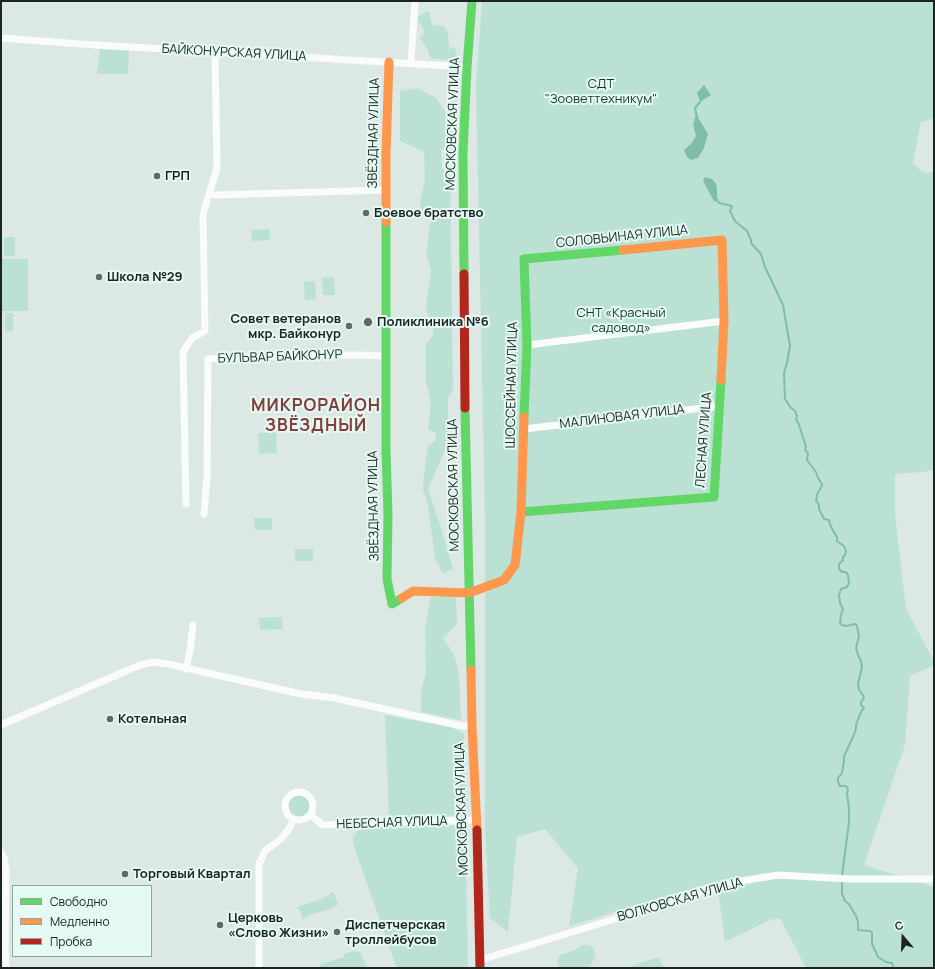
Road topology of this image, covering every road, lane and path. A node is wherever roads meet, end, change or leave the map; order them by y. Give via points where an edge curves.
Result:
1 (415, 1) edge
2 (472, 1) edge
3 (1, 38) edge
4 (216, 52) junction
5 (389, 62) junction
6 (411, 64) junction
7 (467, 67) junction
8 (386, 190) junction
9 (215, 195) dead end
10 (722, 240) joint
11 (524, 259) joint
12 (724, 321) junction
13 (527, 345) junction
14 (386, 356) junction
15 (720, 406) junction
16 (524, 429) junction
17 (186, 504) dead end
18 (521, 512) junction
19 (204, 514) dead end
20 (469, 593) junction
21 (193, 625) dead end
22 (186, 669) junction
23 (1, 725) edge
24 (472, 726) junction
25 (310, 815) junction
26 (293, 820) junction
27 (477, 820) junction
28 (1, 852) edge
29 (934, 879) edge
30 (480, 964) edge
31 (6, 968) edge
32 (259, 968) edge

1 - 6 street
2 - 7 street, МОСКОВСКАЯ УЛИЦА
3 - 4 street, БАЙКОНУРСКАЯ УЛИЦА
4 - 5 street, БАЙКОНУРСКАЯ УЛИЦА
4 - 17 street via 217,168 203,214 205,332 192,338 183,352
5 - 6 street, БАЙКОНУРСКАЯ УЛИЦА
5 - 8 street, ЗВЁЗДНАЯ УЛИЦА
6 - 7 street, БАЙКОНУРСКАЯ УЛИЦА
7 - 20 street, МОСКОВСКАЯ УЛИЦА via 463,153
8 - 9 street
8 - 14 street, ЗВЁЗДНАЯ УЛИЦА
10 - 11 street, СОЛОВЬИНАЯ УЛИЦА
10 - 12 street, ЛЕСНАЯ УЛИЦА
11 - 13 street, ШОССЕЙНАЯ УЛИЦА
12 - 13 street
12 - 15 street, ЛЕСНАЯ УЛИЦА
13 - 16 street, ШОССЕЙНАЯ УЛИЦА
14 - 19 street, БУЛЬВАР БАЙКОНУР via 208,359 208,477
14 - 20 street, ЗВЁЗДНАЯ УЛИЦА via 387,579 392,604 413,591
15 - 16 street, МАЛИНОВАЯ УЛИЦА
15 - 18 street, ЛЕСНАЯ УЛИЦА via 714,497
16 - 18 street, ШОССЕЙНАЯ УЛИЦА
18 - 20 street, ШОССЕЙНАЯ УЛИЦА via 514,565 504,580
20 - 24 street, МОСКОВСКАЯ УЛИЦА
21 - 22 street
22 - 23 street via 153,662 140,665
22 - 24 street
24 - 27 street, МОСКОВСКАЯ УЛИЦА
25 - 26 street via 300,821
25 - 26 street via 312,801 304,793 296,792 290,795 284,804 285,812
25 - 27 street, НЕБЕСНАЯ УЛИЦА via 323,825
26 - 32 street via 281,838 265,851 259,864
27 - 30 street, МОСКОВСКАЯ УЛИЦА
28 - 31 street via 6,871
29 - 30 street, ВОЛКОВСКАЯ УЛИЦА via 778,876 729,883 548,939

